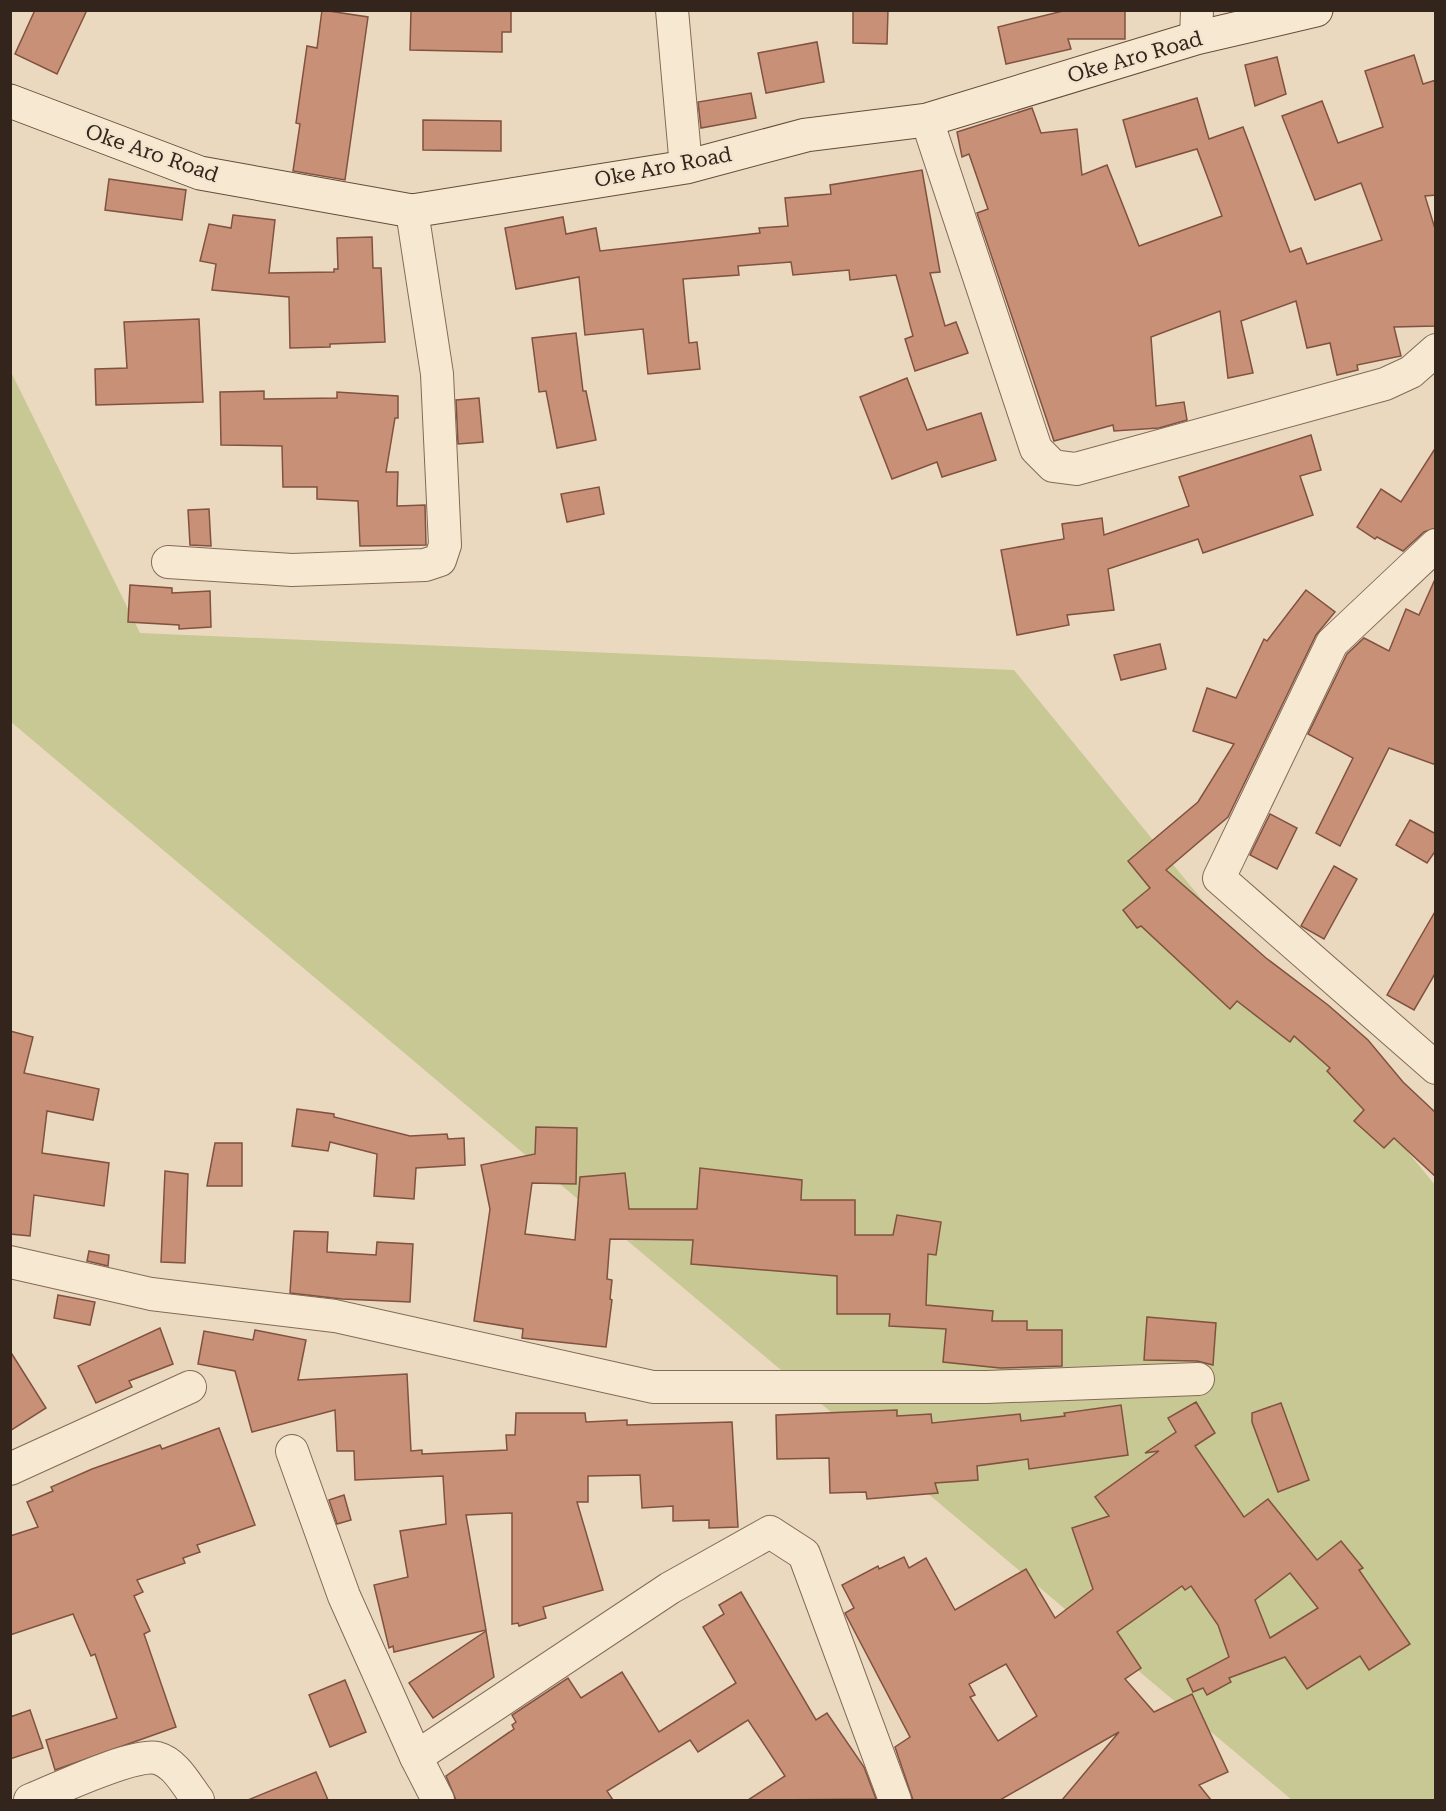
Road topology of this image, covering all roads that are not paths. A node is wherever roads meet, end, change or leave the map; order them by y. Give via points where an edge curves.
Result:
1 (672, 10) edge
2 (1299, 13) edge
3 (1197, 24) edge
4 (10, 101) edge
5 (927, 120) junction
6 (686, 167) junction
7 (412, 211) junction
8 (1436, 350) edge
9 (1436, 545) edge
10 (168, 562) dead end
11 (1436, 1068) edge
12 (10, 1262) edge
13 (1198, 1379) dead end
14 (190, 1387) dead end
15 (291, 1451) dead end
16 (10, 1469) edge
17 (416, 1757) junction
18 (30, 1800) edge
19 (198, 1800) edge
20 (438, 1800) edge
21 (895, 1800) edge

1 - 6 street
2 - 3 main road, Oke Aro Road
3 - 5 main road, Oke Aro Road
4 - 7 main road, Oke Aro Road via 200,173
5 - 6 main road, Oke Aro Road via 806,135
5 - 8 street via 1036,449 1053,466 1076,469 1384,384 1411,372
6 - 7 main road, Oke Aro Road
7 - 10 street via 437,374 446,545 440,560 426,566 292,570
9 - 11 street via 1332,643 1219,878
12 - 13 street via 151,1294 335,1316 653,1387 987,1387
14 - 16 street
15 - 17 street via 344,1596
17 - 20 street
17 - 21 street via 670,1588 770,1532 804,1554
18 - 19 street via 128,1761 156,1758 174,1768

